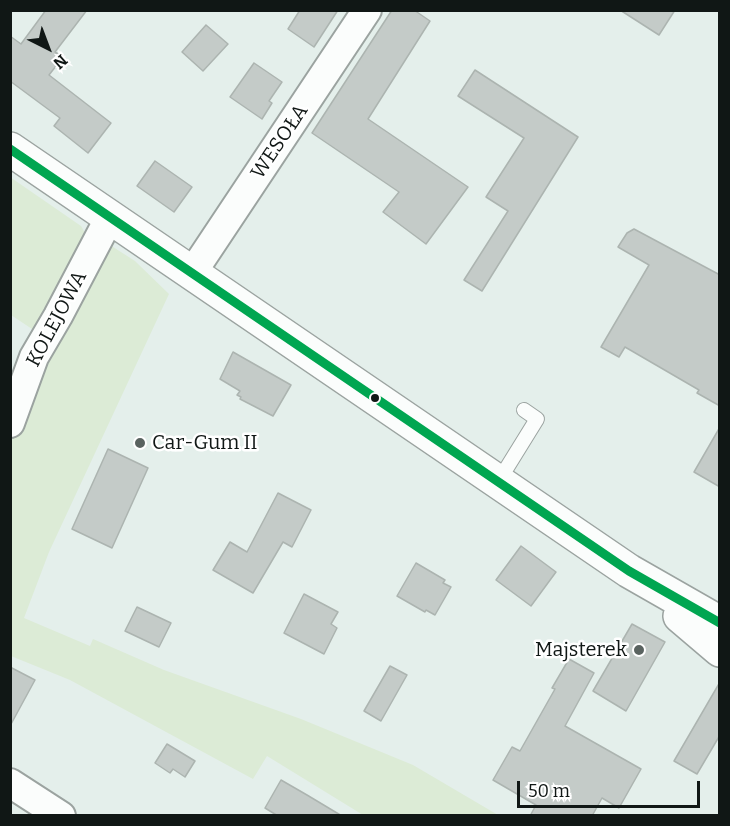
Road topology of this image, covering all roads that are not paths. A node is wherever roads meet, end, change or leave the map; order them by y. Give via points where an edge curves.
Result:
1 (367, 10) edge
2 (10, 149) edge
3 (110, 217) junction
4 (192, 273) junction
5 (524, 410) dead end
6 (10, 423) edge
7 (498, 482) junction
8 (629, 571) junction
9 (720, 623) edge
10 (720, 650) edge
11 (10, 783) edge
12 (61, 816) edge

1 - 4 street, WESOŁA
2 - 3 street
3 - 4 street
3 - 6 street, KOLEJOWA via 34,357
4 - 7 street
5 - 7 lane via 537,419
7 - 8 street
8 - 9 street
8 - 10 street
11 - 12 street

